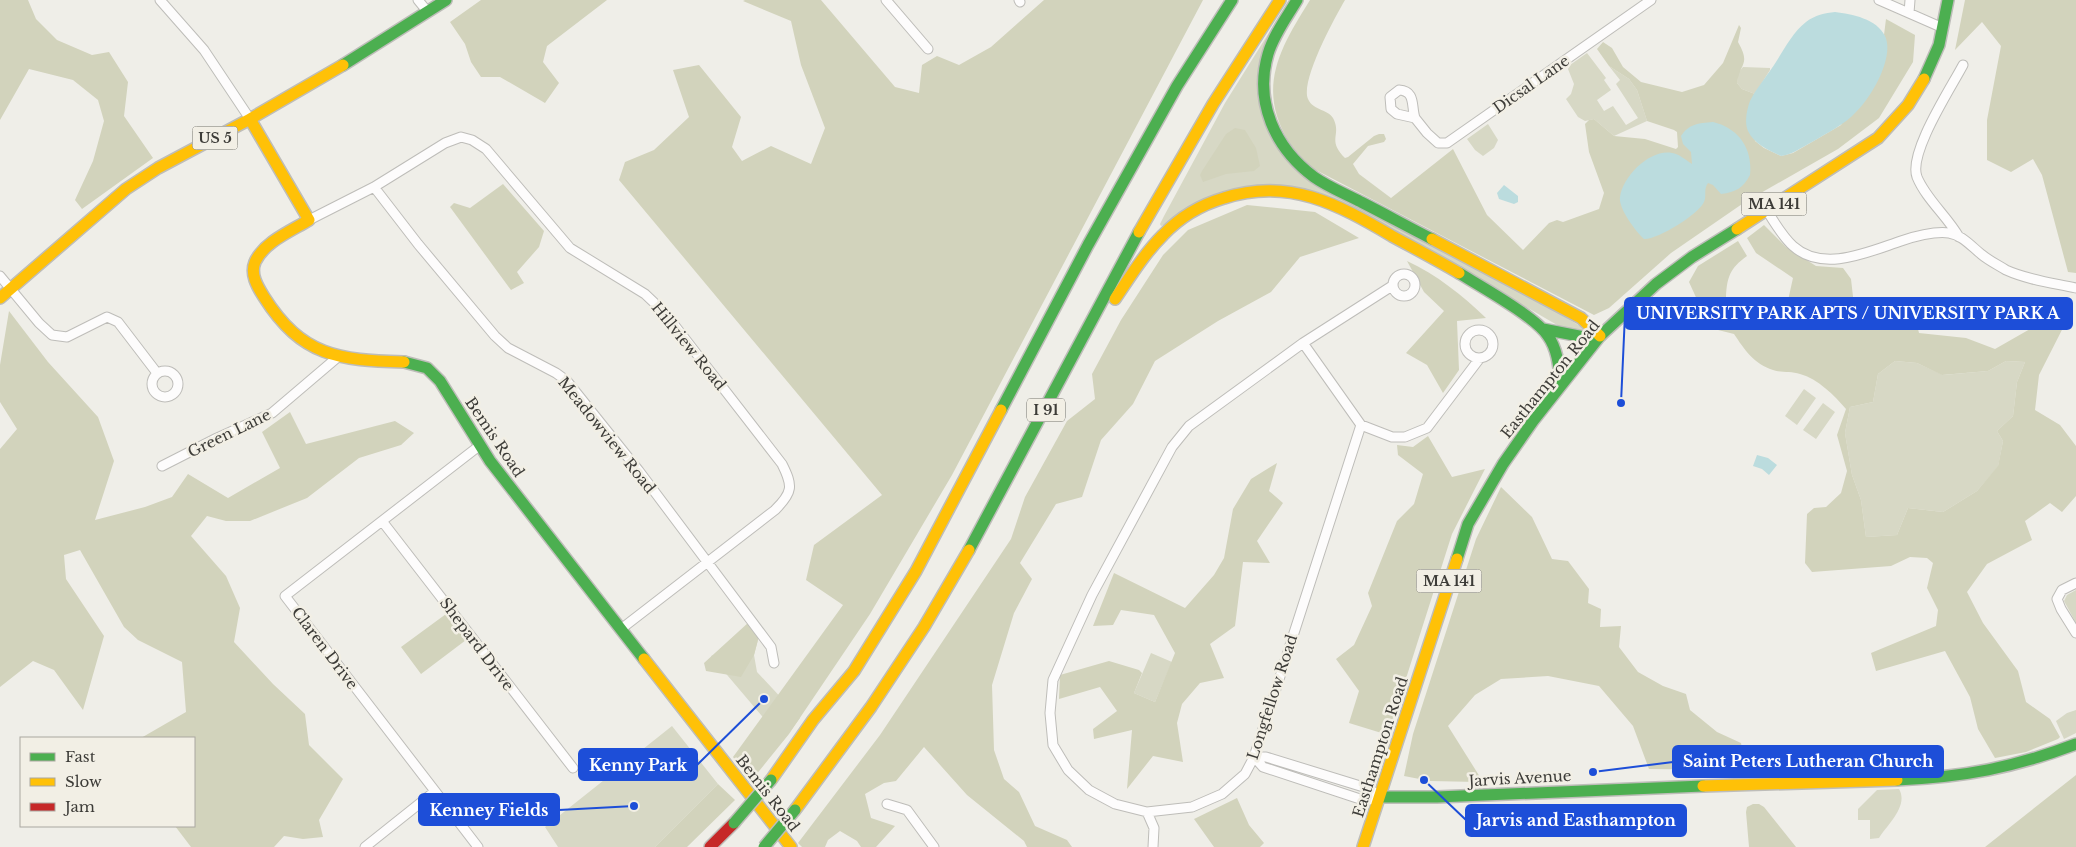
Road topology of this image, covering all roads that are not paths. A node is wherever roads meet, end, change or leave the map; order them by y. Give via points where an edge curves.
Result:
1 (160, 0) edge
2 (418, 0) edge
3 (446, 0) edge
4 (886, 0) edge
5 (1232, 0) edge
6 (1280, 0) edge
7 (1297, 0) edge
8 (1651, 0) edge
9 (1879, 0) edge
10 (1910, 0) edge
11 (1948, 0) edge
12 (427, 11) junction
13 (1909, 13) junction
14 (1943, 28) junction
15 (928, 49) dead end
16 (1963, 65) dead end
17 (1415, 118) dead end
18 (250, 119) junction
19 (374, 187) junction
20 (1766, 209) junction
21 (309, 220) junction
22 (1959, 237) junction
23 (0, 276) edge
24 (1392, 286) dead end
25 (2076, 288) edge
26 (12, 289) junction
27 (0, 298) edge
28 (1543, 329) junction
29 (1600, 336) junction
30 (1303, 343) junction
31 (339, 356) junction
32 (1480, 358) dead end
33 (1068, 369) junction
34 (157, 373) dead end
35 (1561, 385) junction
36 (1361, 425) junction
37 (479, 446) junction
38 (162, 466) dead end
39 (382, 521) junction
40 (709, 562) junction
41 (2076, 583) edge
42 (621, 628) junction
43 (2076, 633) edge
44 (774, 663) dead end
45 (2076, 744) edge
46 (1254, 757) junction
47 (573, 768) dead end
48 (1308, 770) junction
49 (1304, 780) junction
50 (434, 792) junction
51 (1380, 797) junction
52 (887, 804) dead end
53 (1147, 812) junction
54 (365, 847) edge
55 (478, 847) edge
56 (710, 847) edge
57 (764, 847) edge
58 (791, 847) edge
59 (934, 847) edge
60 (1153, 847) edge
61 (1363, 847) edge

1 - 18 street via 204,50
2 - 12 street
3 - 12 main road, US 5
4 - 15 street
5 - 56 main road, I 91, bridge via 1177,86 1088,245 916,571 854,671 813,720 771,780
6 - 33 main road, I 91 via 1208,112
7 - 29 main road via 1271,46 1264,81 1268,116 1288,155 1316,178 1581,318
8 - 17 street, Dicsal Lane via 1447,143 1438,143
9 - 13 street
10 - 13 street
11 - 14 main road, Easthampton Road / MA 141
12 - 18 main road, US 5
13 - 14 street
14 - 20 main road, Easthampton Road / MA 141 via 1920,86 1908,105 1878,138
16 - 22 street via 1929,127 1916,163 1918,180
18 - 21 main road
18 - 26 main road, US 5 via 158,168 126,189
19 - 21 street, Hillview Road
19 - 40 street, Meadowview Road via 495,336 508,348 567,381
19 - 40 street, Hillview Road via 445,143 461,138 472,140 486,149 570,248 645,294 665,313 782,464 791,482 789,493 775,510
20 - 22 street via 1792,245 1823,259 1853,256 1929,234 1951,233
20 - 29 main road, Easthampton Road / MA 141 via 1656,284
21 - 31 main road, Bemis Road via 267,247 255,260 253,275 284,323 307,343
22 - 25 street via 2011,272
23 - 26 street
24 - 30 street, Longfellow Road
26 - 27 main road, US 5
26 - 34 street via 52,336 67,336 107,318 118,322
28 - 29 main road via 1584,337
28 - 33 main road via 1480,286 1337,206 1306,195 1258,190 1210,202 1166,230 1137,266
28 - 35 main road via 1555,349
29 - 35 main road, Easthampton Road / MA 141
30 - 36 street
30 - 53 street, Longfellow Road via 1189,426 1172,447 1092,595 1052,680 1050,713 1053,745 1068,770 1089,790 1107,800
31 - 37 main road, Bemis Road via 375,362 413,363 431,370
31 - 38 street, Green Lane via 272,413
32 - 36 street via 1427,428 1405,437 1392,437
33 - 57 main road, I 91, bridge via 983,526 924,626 871,707
35 - 51 main road, Easthampton Road / MA 141 via 1503,464 1468,524
36 - 46 street, Longfellow Road
37 - 39 street, Claren Drive
37 - 42 main road, Bemis Road
39 - 47 street, Shepard Drive
39 - 50 street, Claren Drive via 285,596
40 - 42 street, Hillview Road
40 - 44 street, Meadowview Road via 771,647
41 - 43 street via 2062,590 2058,596 2058,604
42 - 58 main road, Bemis Road
45 - 51 main road, Jarvis Avenue via 2000,770 1904,781 1815,781
46 - 48 street via 1266,757
46 - 49 street via 1263,767
46 - 53 street, Longfellow Road via 1245,774 1222,794 1192,807
48 - 49 street
48 - 51 street via 1370,788
49 - 51 street via 1366,801
50 - 54 street
50 - 55 street, Claren Drive
51 - 61 main road, Easthampton Road / MA 141
52 - 59 street via 908,810
53 - 60 street via 1154,828

